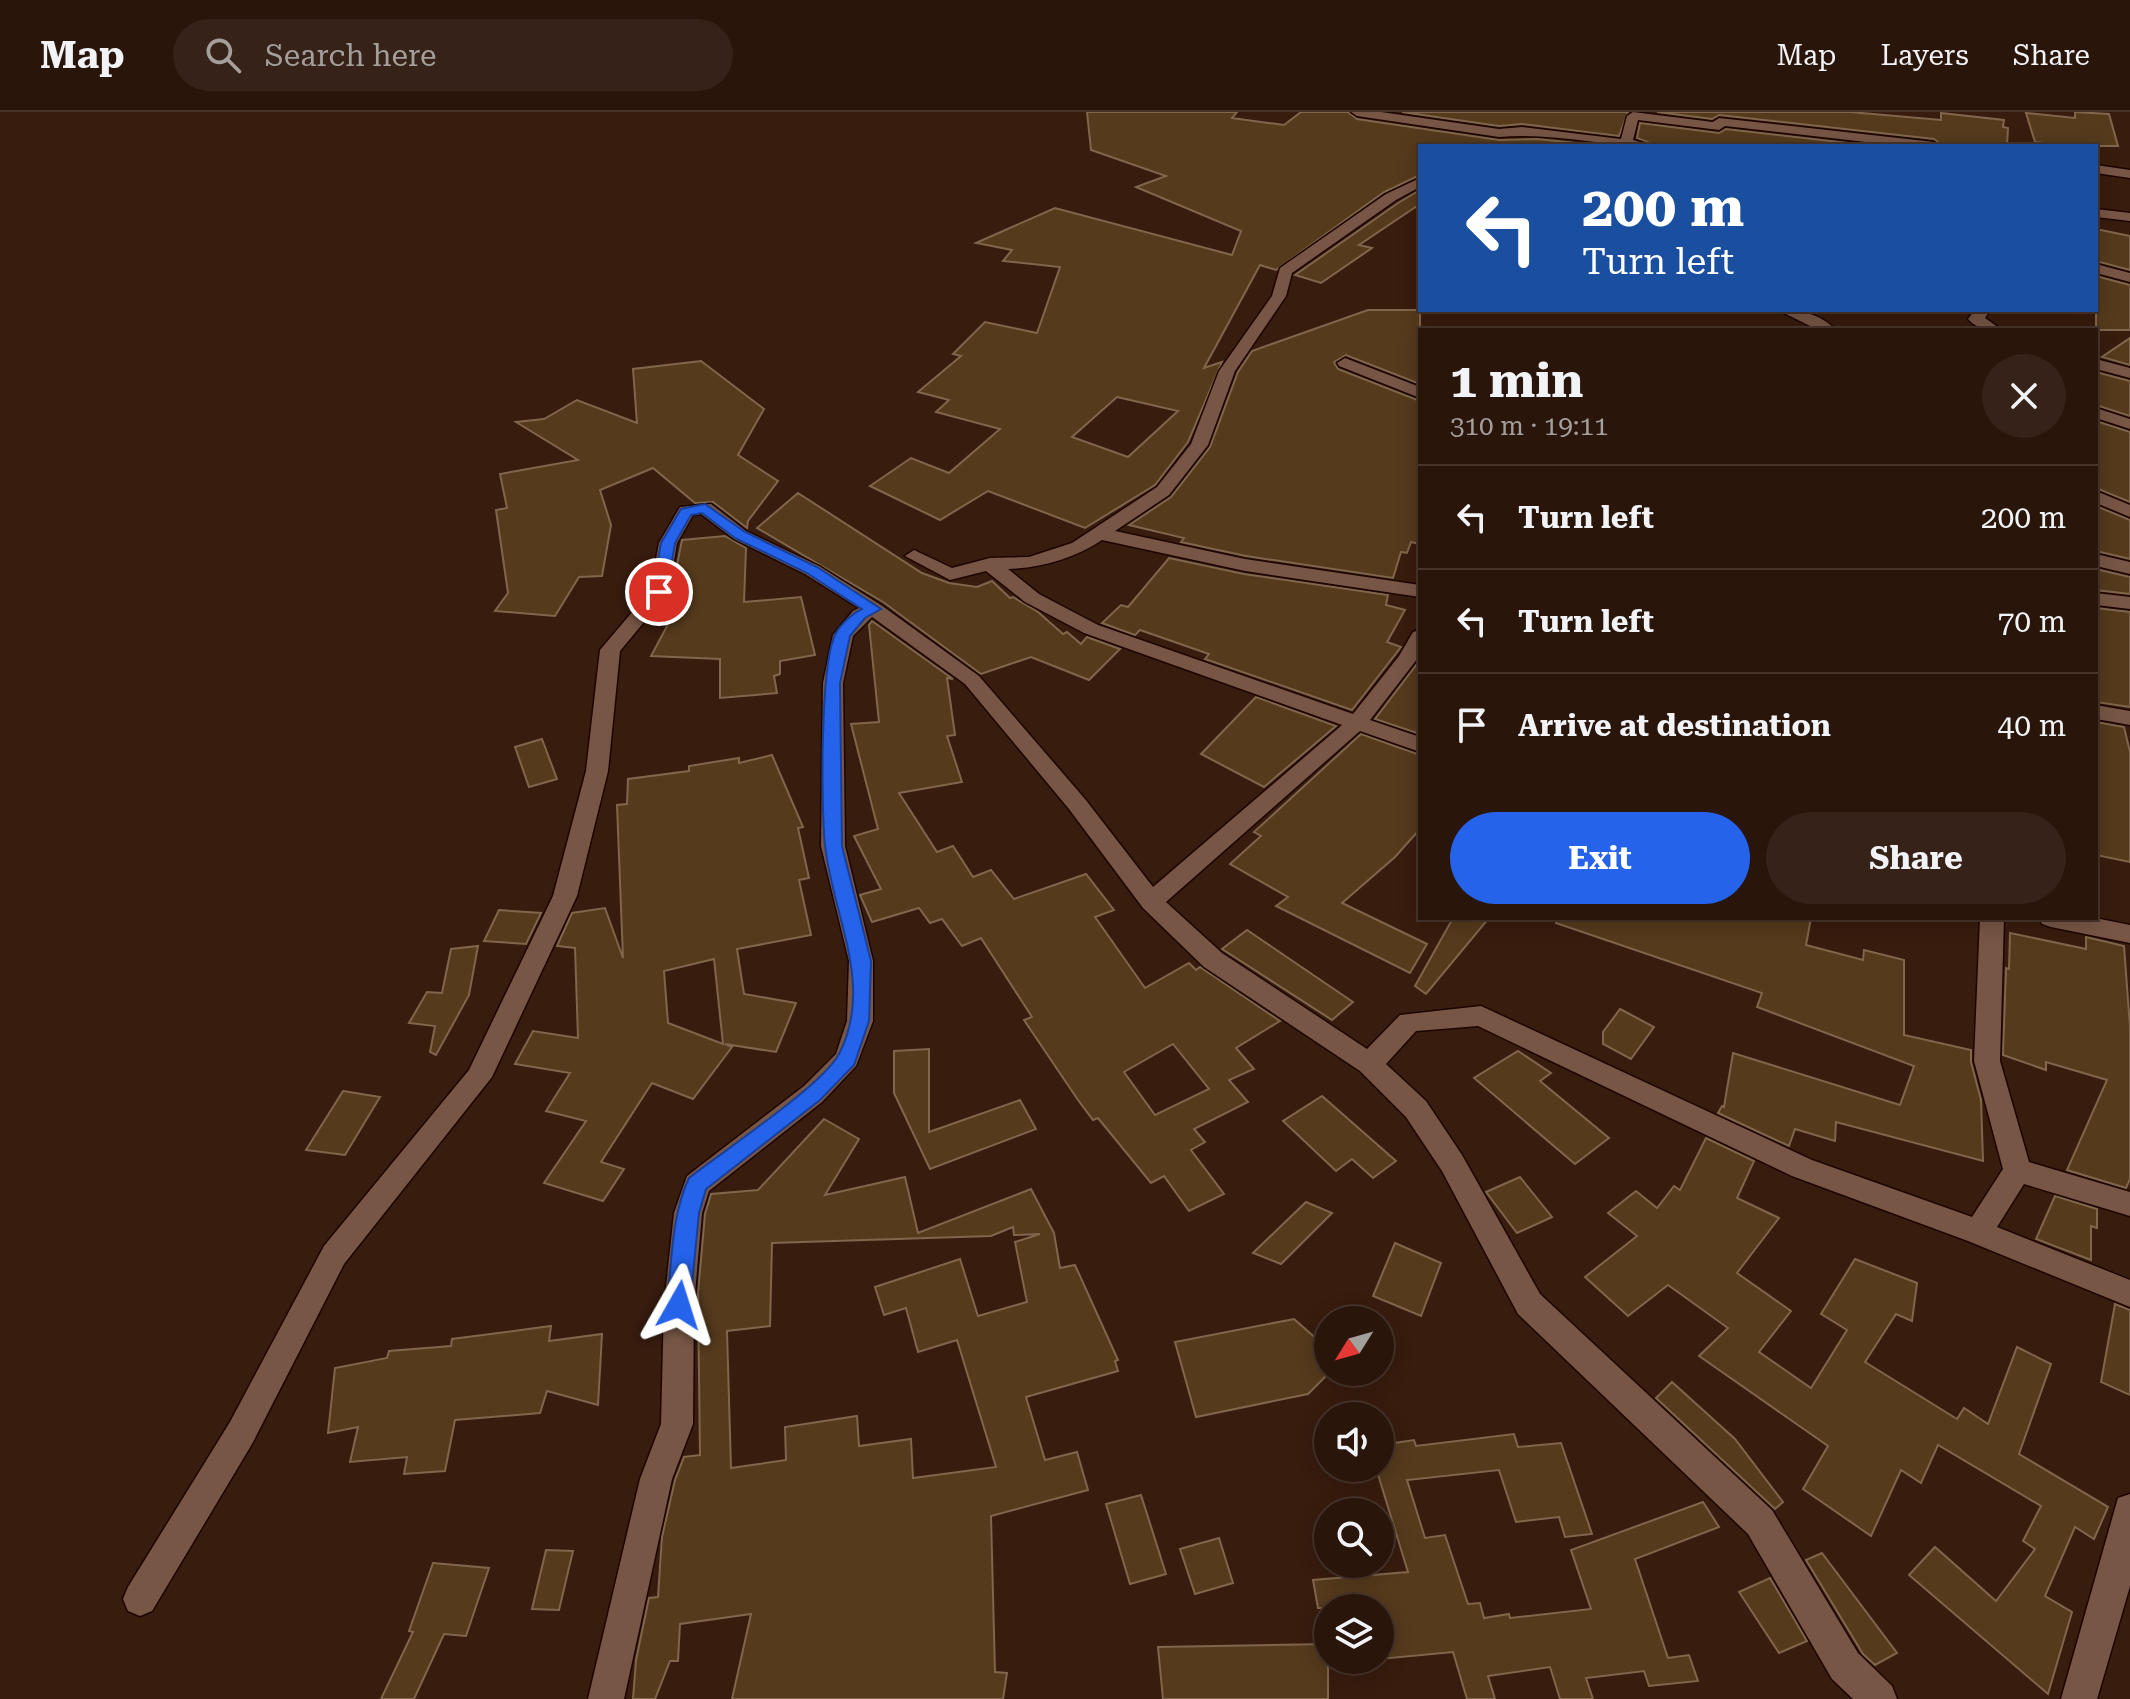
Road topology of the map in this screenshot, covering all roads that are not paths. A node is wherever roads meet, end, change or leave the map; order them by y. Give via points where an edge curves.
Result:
1 (1357, 112) edge
2 (1499, 133) junction
3 (1626, 143) junction
4 (1486, 144) edge
5 (1633, 144) edge
6 (1919, 144) edge
7 (2098, 169) edge
8 (2130, 174) edge
9 (1418, 183) edge
10 (2098, 213) edge
11 (2130, 217) edge
12 (2098, 269) edge
13 (2130, 278) edge
14 (1981, 312) edge
15 (1991, 328) edge
16 (1345, 363) dead end
17 (2098, 365) edge
18 (2130, 373) edge
19 (1418, 392) edge
20 (2098, 414) edge
21 (2130, 424) edge
22 (2098, 497) edge
23 (2130, 512) edge
24 (1097, 533) junction
25 (914, 556) dead end
26 (2098, 560) edge
27 (990, 564) junction
28 (2130, 568) edge
29 (1418, 591) edge
30 (2098, 599) edge
31 (2130, 603) edge
32 (874, 609) junction
33 (1418, 640) edge
34 (2098, 712) edge
35 (2130, 718) edge
36 (1356, 724) junction
37 (1418, 744) edge
38 (1151, 902) junction
39 (1992, 920) edge
40 (2061, 920) edge
41 (2130, 934) edge
42 (1369, 1064) junction
43 (2017, 1170) junction
44 (2130, 1204) edge
45 (1978, 1232) junction
46 (2130, 1294) edge
47 (2130, 1510) edge
48 (140, 1599) dead end
49 (606, 1699) edge
50 (1879, 1699) edge
51 (2079, 1699) edge

1 - 2 street
2 - 3 street
2 - 4 street
3 - 5 street
3 - 6 street via 1633,116
7 - 8 street
9 - 24 street via 1285,271 1279,296 1227,371 1199,445 1163,491
10 - 11 street
12 - 13 street
14 - 15 street via 1976,319
16 - 19 street
17 - 18 street
20 - 21 street
22 - 23 street
24 - 27 street via 1079,547 1031,563
24 - 29 street via 1245,565
25 - 27 street via 950,574
26 - 28 street
27 - 36 street via 1032,598 1091,629
30 - 31 street
32 - 38 street via 972,680
32 - 48 street via 812,570 740,535 705,508 686,511 668,543 659,592 610,650 597,771 565,896 479,1077 334,1255 241,1433
32 - 49 street via 860,615 843,635 833,683 833,846 861,961 860,1021 847,1059 822,1086 697,1184 688,1213 679,1305 677,1424 656,1479
33 - 36 street
34 - 35 street
36 - 37 street
36 - 38 street
38 - 42 street via 1213,960
39 - 43 street via 1987,1061
40 - 41 street
42 - 45 street via 1409,1022 1481,1016 1802,1168
42 - 50 street via 1416,1109 1438,1141 1529,1304 1760,1522 1845,1666
43 - 44 street
43 - 45 street
45 - 46 street
47 - 51 street

